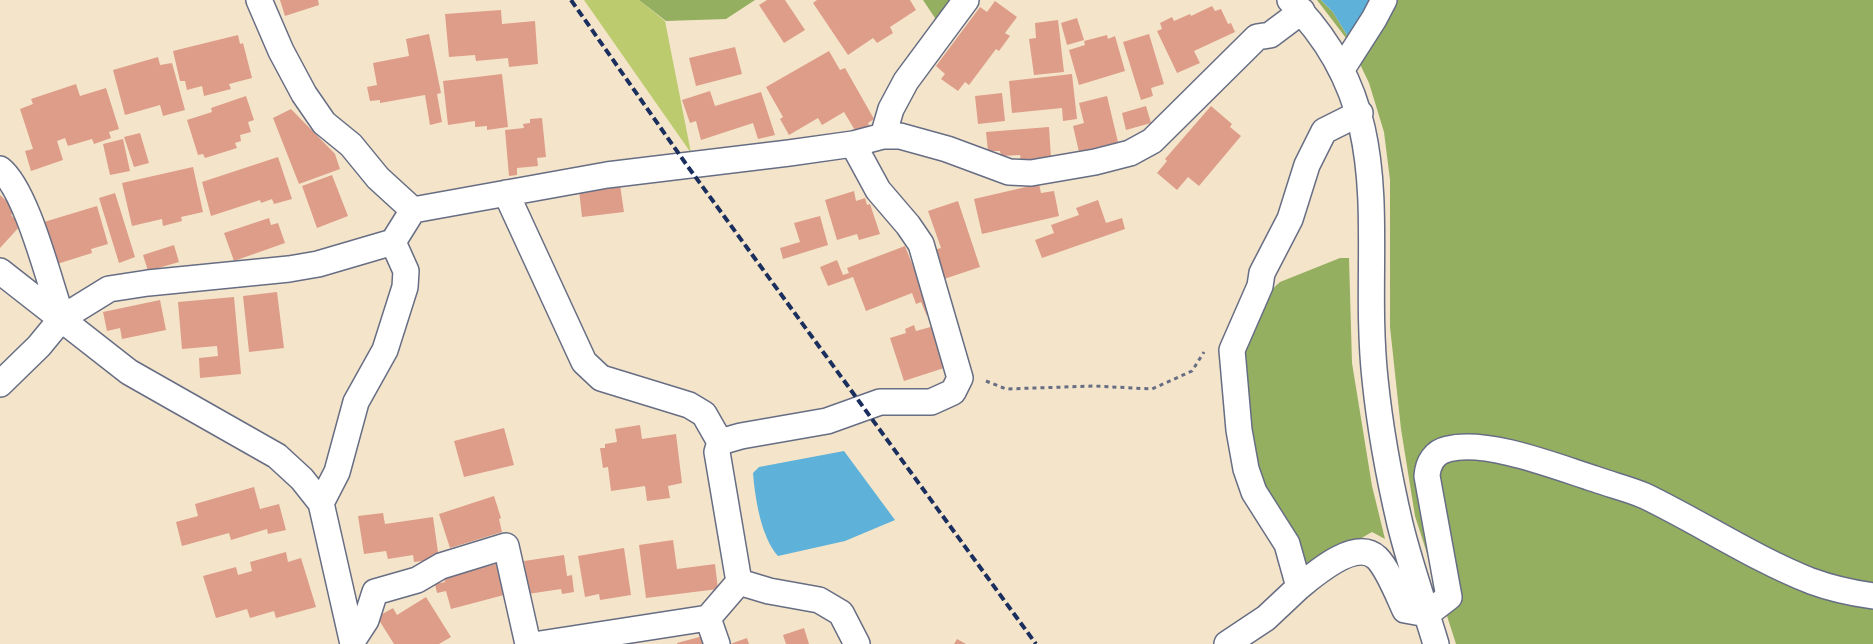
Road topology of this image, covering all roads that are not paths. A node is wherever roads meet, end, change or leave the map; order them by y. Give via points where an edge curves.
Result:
1 (259, 0) edge
2 (966, 0) edge
3 (1384, 0) edge
4 (1296, 6) edge
5 (1342, 69) junction
6 (1360, 114) junction
7 (883, 136) junction
8 (853, 144) junction
9 (0, 169) edge
10 (506, 193) junction
11 (413, 210) junction
12 (393, 242) junction
13 (0, 271) edge
14 (62, 318) junction
15 (0, 384) edge
16 (720, 442) junction
17 (321, 503) junction
18 (739, 582) junction
19 (1299, 587) junction
20 (1873, 596) edge
21 (1427, 614) junction
22 (708, 618) junction
23 (353, 642) edge
24 (528, 644) edge
25 (540, 644) edge
26 (717, 644) edge
27 (857, 644) edge
28 (1227, 644) edge
29 (1436, 644) edge

1 - 11 street via 285,60 324,123 351,145 378,178
2 - 7 street via 906,81 891,109
3 - 5 street
4 - 5 street via 1317,29
4 - 7 street via 1270,35 1257,37 1152,141 1130,153 1031,174 1009,172 900,136
5 - 6 street
6 - 19 street via 1324,131 1307,164 1290,219 1262,273 1260,286 1232,350 1246,469 1254,492 1287,544
6 - 21 street via 1371,180 1371,328 1375,380 1400,526
7 - 8 street
8 - 10 street via 607,175
8 - 16 street via 878,190 921,244 960,378 953,392 931,402 880,402 827,421
9 - 14 street via 8,176 30,218
10 - 11 street
10 - 16 street via 584,362 600,378 689,405 704,414
11 - 12 street
12 - 14 street via 289,269 109,290
12 - 17 street via 406,271 405,288 385,350 356,402 337,472
13 - 14 street
14 - 15 street
14 - 17 street via 129,372 277,456 302,479
16 - 18 street via 718,452
17 - 23 street
18 - 22 street
18 - 27 street via 819,600 841,613
19 - 21 street via 1349,552 1369,553 1377,558 1405,610
19 - 28 street via 1266,618
20 - 21 street via 1854,594 1811,581 1644,495 1543,462 1465,446 1438,453 1428,468 1449,597
21 - 29 street
22 - 25 street
22 - 26 street
23 - 24 street via 366,620 375,592 417,580 441,566 506,546

